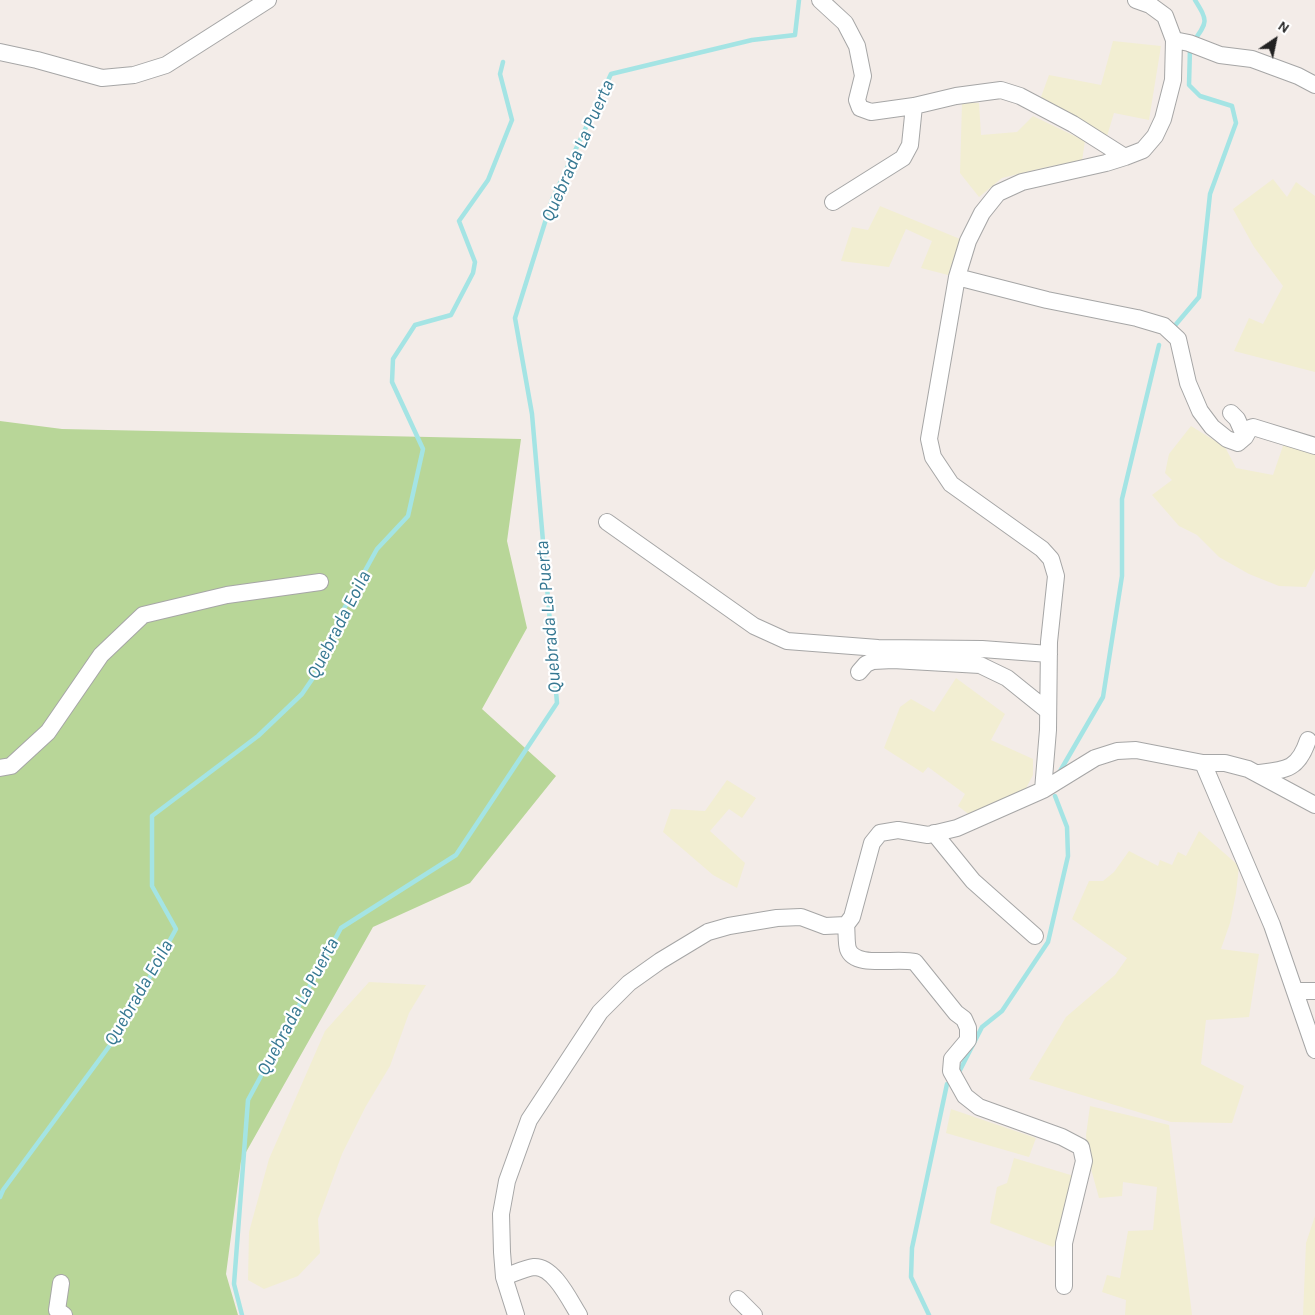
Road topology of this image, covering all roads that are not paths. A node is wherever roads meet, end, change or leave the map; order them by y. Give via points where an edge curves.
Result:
1 (268, 0) edge
2 (820, 0) edge
3 (1136, 0) edge
4 (1174, 40) junction
5 (0, 52) edge
6 (1315, 85) edge
7 (914, 106) junction
8 (1125, 157) junction
9 (832, 202) dead end
10 (957, 277) junction
11 (1231, 413) dead end
12 (1245, 437) junction
13 (1315, 446) edge
14 (607, 522) dead end
15 (320, 582) dead end
16 (1049, 654) junction
17 (859, 672) dead end
18 (1048, 711) junction
19 (1309, 748) edge
20 (1203, 763) junction
21 (0, 768) edge
22 (1258, 773) junction
23 (1043, 790) junction
24 (1315, 805) edge
25 (934, 833) junction
26 (846, 925) junction
27 (1035, 936) dead end
28 (1295, 991) junction
29 (1315, 991) edge
30 (1315, 1050) edge
31 (504, 1277) junction
32 (61, 1283) dead end
33 (1064, 1286) dead end
34 (738, 1298) dead end
35 (64, 1315) edge
36 (516, 1315) edge
37 (579, 1315) edge
38 (754, 1315) edge

1 - 5 street via 166,65 134,75 102,78
2 - 7 street via 845,23 857,46 863,76 857,100 860,108 871,112
3 - 4 street via 1165,16
4 - 6 street via 1220,55 1252,59
4 - 8 street via 1173,80 1163,119 1143,150
7 - 8 street via 1001,90 1020,96 1073,124
7 - 9 street via 910,145 903,158
8 - 10 street via 1022,182 998,193 982,213 968,241
10 - 12 street via 1164,326 1178,339 1188,383 1200,411 1228,440 1238,443
10 - 16 street via 929,439 933,457 951,484 1042,549 1051,559 1056,576
11 - 12 street
12 - 13 street via 1253,427
14 - 16 street via 754,626 787,641
15 - 21 street via 227,595 143,615 102,655 48,732 10,766
16 - 18 street
17 - 18 street via 873,661 980,665 1007,678
18 - 23 street
19 - 22 street via 1292,767
20 - 22 street via 1226,763
20 - 23 street via 1136,750 1117,751 1095,758
20 - 28 street via 1272,925
22 - 24 street
23 - 25 street via 957,828
25 - 26 street via 898,830 880,833 872,843 852,917
25 - 27 street via 973,881
26 - 31 street via 824,926 801,917 777,918 708,932 629,983 600,1012 529,1120 507,1181 501,1214
26 - 33 street via 849,950 856,958 915,962 964,1019 968,1040 952,1059 951,1070 965,1096 978,1107 1062,1137 1081,1148 1084,1161 1064,1243
28 - 29 street
28 - 30 street
31 - 36 street
31 - 37 street via 535,1267 550,1272
32 - 35 street via 57,1310
34 - 38 street

